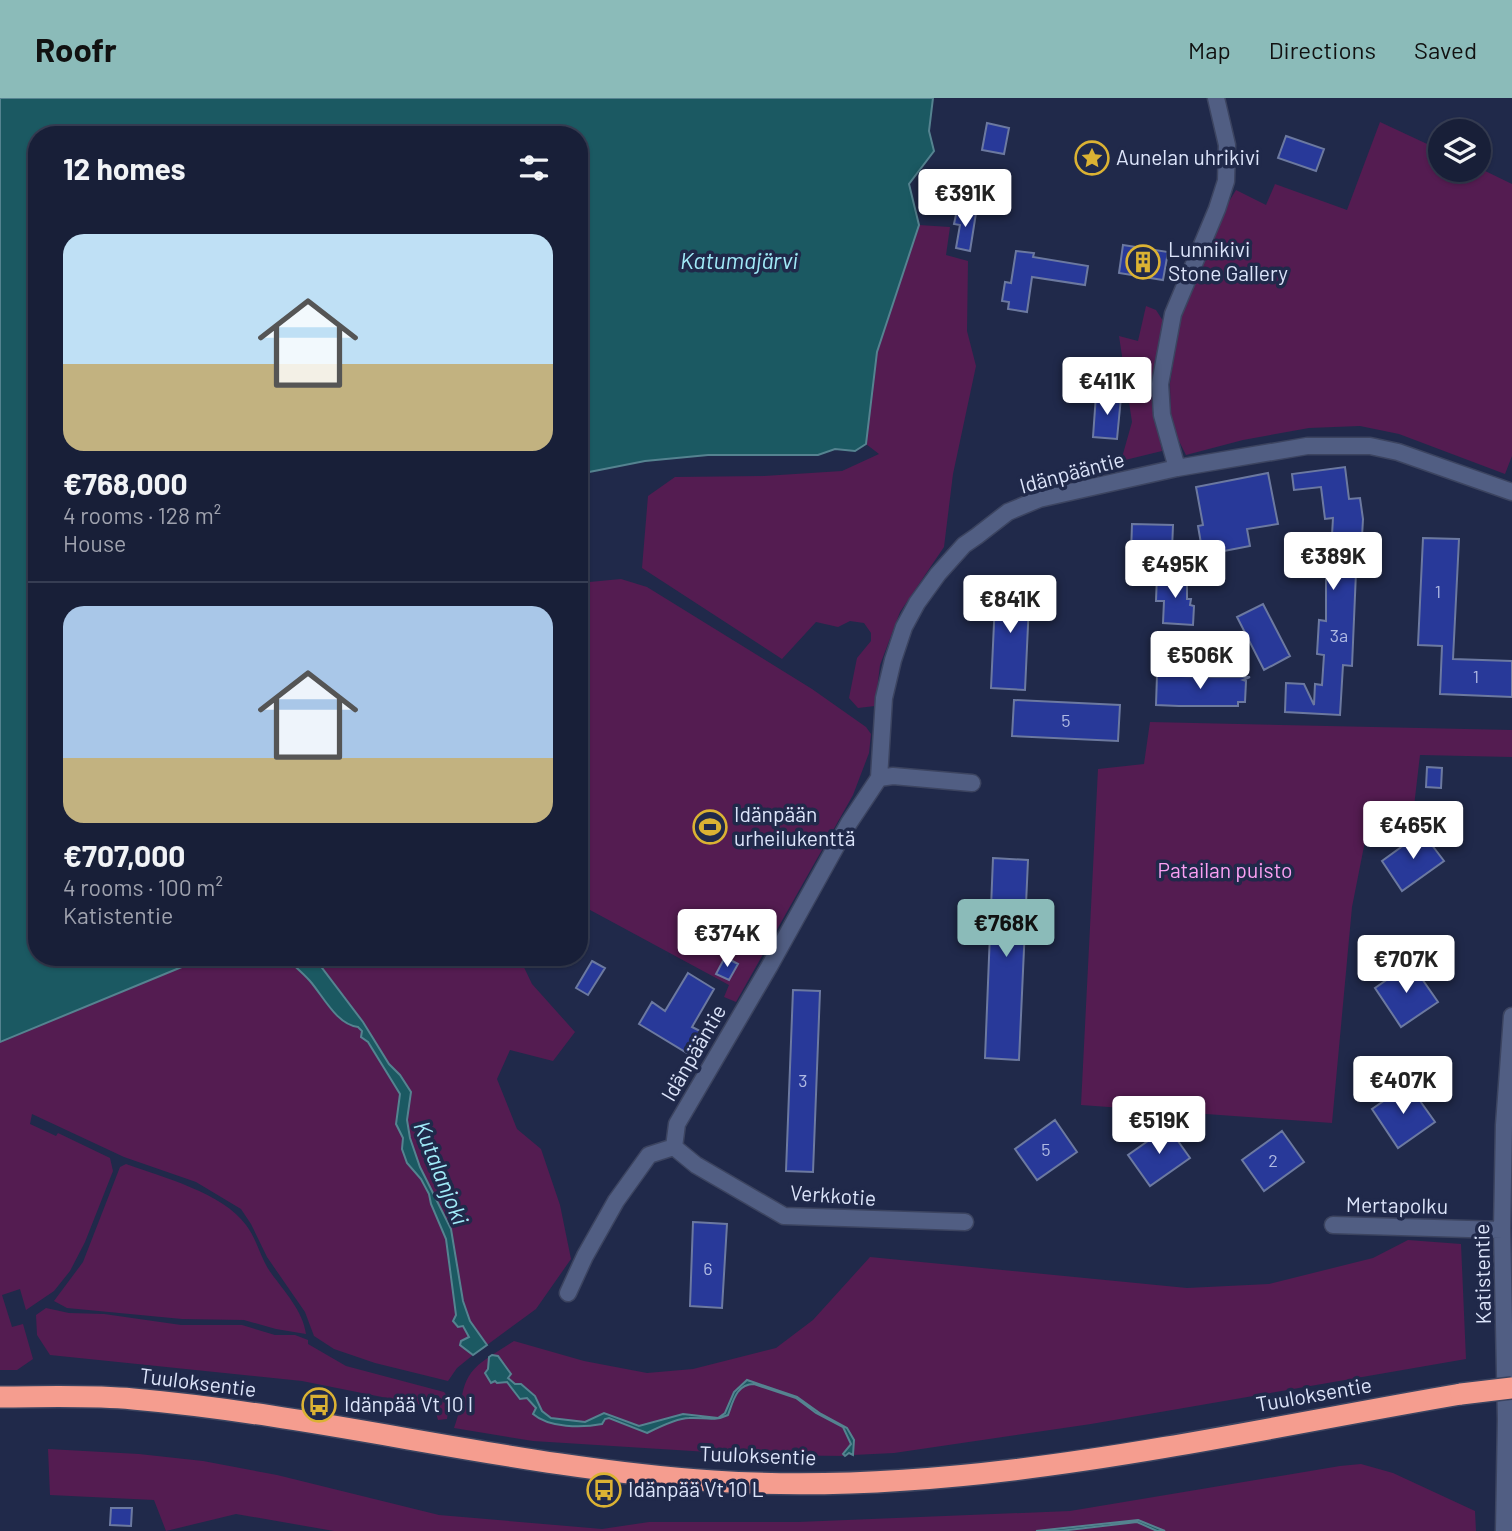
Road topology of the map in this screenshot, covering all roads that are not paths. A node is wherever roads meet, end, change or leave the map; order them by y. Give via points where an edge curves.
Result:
1 (1216, 98) edge
2 (1177, 468) junction
3 (1511, 489) edge
4 (879, 778) junction
5 (972, 783) dead end
6 (1512, 1016) edge
7 (674, 1147) junction
8 (965, 1222) dead end
9 (1333, 1225) dead end
10 (1502, 1230) junction
11 (568, 1293) dead end
12 (1512, 1388) edge
13 (0, 1397) edge
14 (1504, 1531) edge

1 - 2 street via 1227,145 1226,181 1172,314 1160,384 1162,415
2 - 3 street, Idänpääntie via 1307,446 1370,446
2 - 4 street, Idänpääntie via 1039,499 1008,512 964,545 931,583 904,627 884,698
4 - 5 street
4 - 7 street, Idänpääntie via 677,1124
6 - 10 street, Katistentie
7 - 8 street, Verkkotie via 696,1165 784,1216
7 - 11 street via 649,1156 616,1201
9 - 10 street, Mertapolku
10 - 14 street, Katistentie
12 - 13 highway, Tuuloksentie, bridge via 981,1475 794,1483 713,1481 542,1462 312,1422 131,1399

